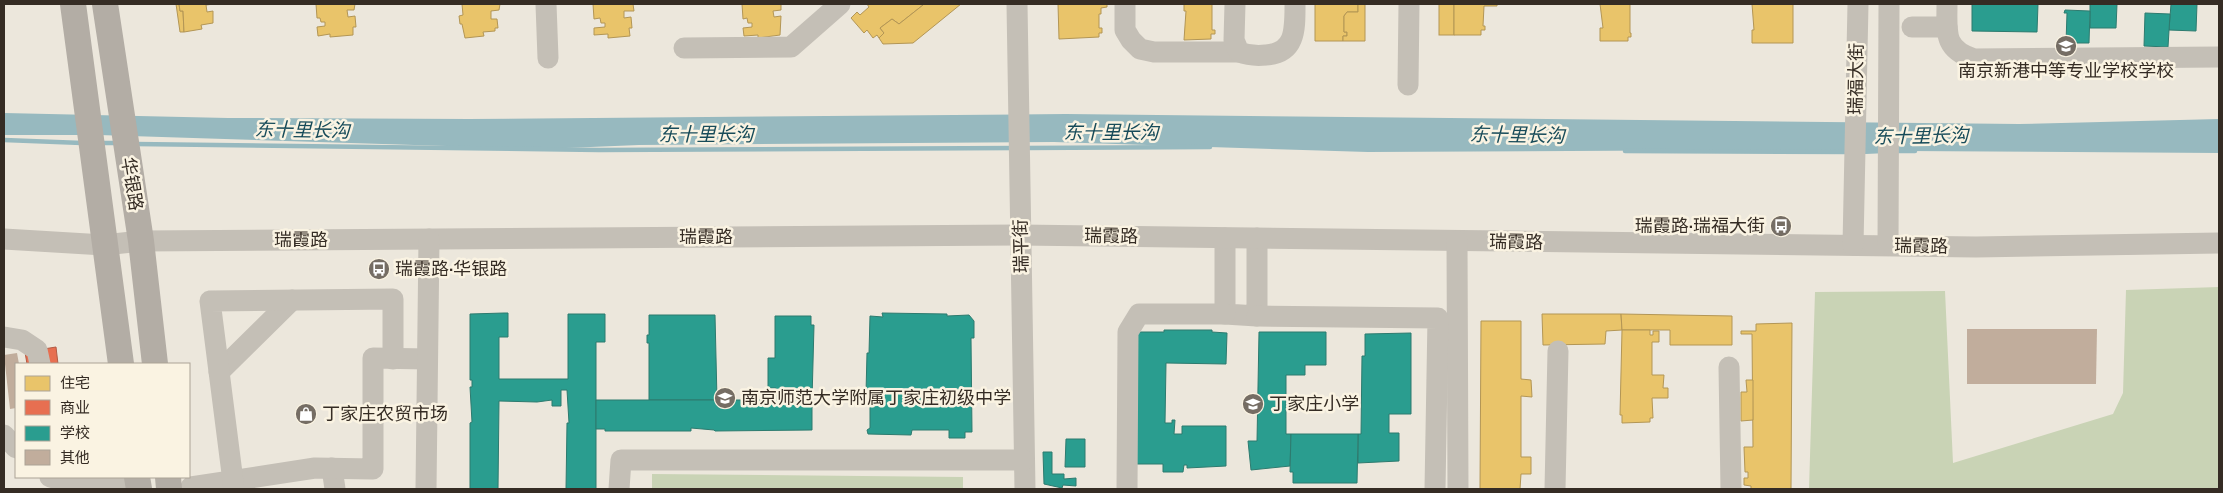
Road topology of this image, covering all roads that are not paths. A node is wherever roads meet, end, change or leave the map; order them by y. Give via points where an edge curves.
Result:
1 (72, 4) edge
2 (105, 4) edge
3 (546, 4) edge
4 (840, 4) edge
5 (1017, 4) edge
6 (1125, 4) edge
7 (1235, 4) edge
8 (1295, 4) edge
9 (1409, 4) edge
10 (1858, 4) edge
11 (1889, 4) edge
12 (1947, 4) edge
13 (1912, 27) dead end
14 (1947, 27) junction
15 (684, 48) dead end
16 (1239, 52) junction
17 (2219, 57) edge
18 (548, 58) dead end
19 (1408, 85) dead end
20 (1020, 235) junction
21 (1225, 238) junction
22 (1258, 238) junction
23 (4, 239) edge
24 (428, 239) junction
25 (141, 241) junction
26 (1457, 241) junction
27 (2219, 243) edge
28 (104, 245) junction
29 (1853, 245) junction
30 (1888, 245) junction
31 (292, 300) junction
32 (1225, 314) junction
33 (1256, 316) junction
34 (4, 337) edge
35 (1558, 352) dead end
36 (394, 359) junction
37 (427, 359) junction
38 (40, 363) edge
39 (121, 363) edge
40 (155, 363) edge
41 (1729, 367) dead end
42 (219, 372) junction
43 (4, 435) edge
44 (15, 447) edge
45 (1024, 460) junction
46 (332, 468) junction
47 (169, 478) edge
48 (51, 481) edge
49 (86, 482) edge
50 (138, 483) edge
51 (234, 485) edge
52 (180, 488) edge
53 (335, 489) edge
54 (426, 489) edge
55 (619, 489) edge
56 (1025, 489) edge
57 (1127, 489) edge
58 (1435, 489) edge
59 (1458, 489) edge
60 (1555, 489) edge
61 (1731, 489) edge

1 - 28 main road, 华银路
2 - 25 main road, 华银路
3 - 18 street
4 - 15 street via 791,48
5 - 20 street, 瑞平街
6 - 16 street via 1125,30 1140,49 1154,52
7 - 16 street via 1234,40
8 - 16 street via 1291,40 1285,50 1262,56
9 - 19 street
10 - 29 street, 瑞福大街
11 - 30 street, 瑞福大街
12 - 14 street
13 - 14 street
14 - 17 street via 1947,36 1954,49 1974,59
20 - 21 street, 瑞霞路
20 - 24 street, 瑞霞路
20 - 45 street, 瑞平街
21 - 22 street, 瑞霞路
21 - 32 street
22 - 26 street, 瑞霞路
22 - 33 street
23 - 28 street, 瑞霞路
24 - 25 street, 瑞霞路
24 - 37 street
25 - 28 street, 瑞霞路
25 - 40 main road, 华银路
26 - 29 street, 瑞霞路
26 - 59 street
27 - 30 street, 瑞霞路 via 1976,247
28 - 39 main road, 华银路
29 - 30 street, 瑞霞路
31 - 36 street via 393,299
31 - 42 street
31 - 42 street via 210,301
32 - 33 street
32 - 57 street via 1139,314 1128,332
33 - 58 street via 1438,318
34 - 38 street via 22,340 37,350
35 - 60 street
36 - 37 street
36 - 46 street via 373,358 373,469
37 - 54 street
41 - 61 street
42 - 51 street
43 - 44 street
45 - 55 street via 621,460
45 - 56 street, 瑞平街
46 - 51 street via 315,468
46 - 53 street
47 - 52 main road
48 - 49 street
49 - 50 street
51 - 52 street

